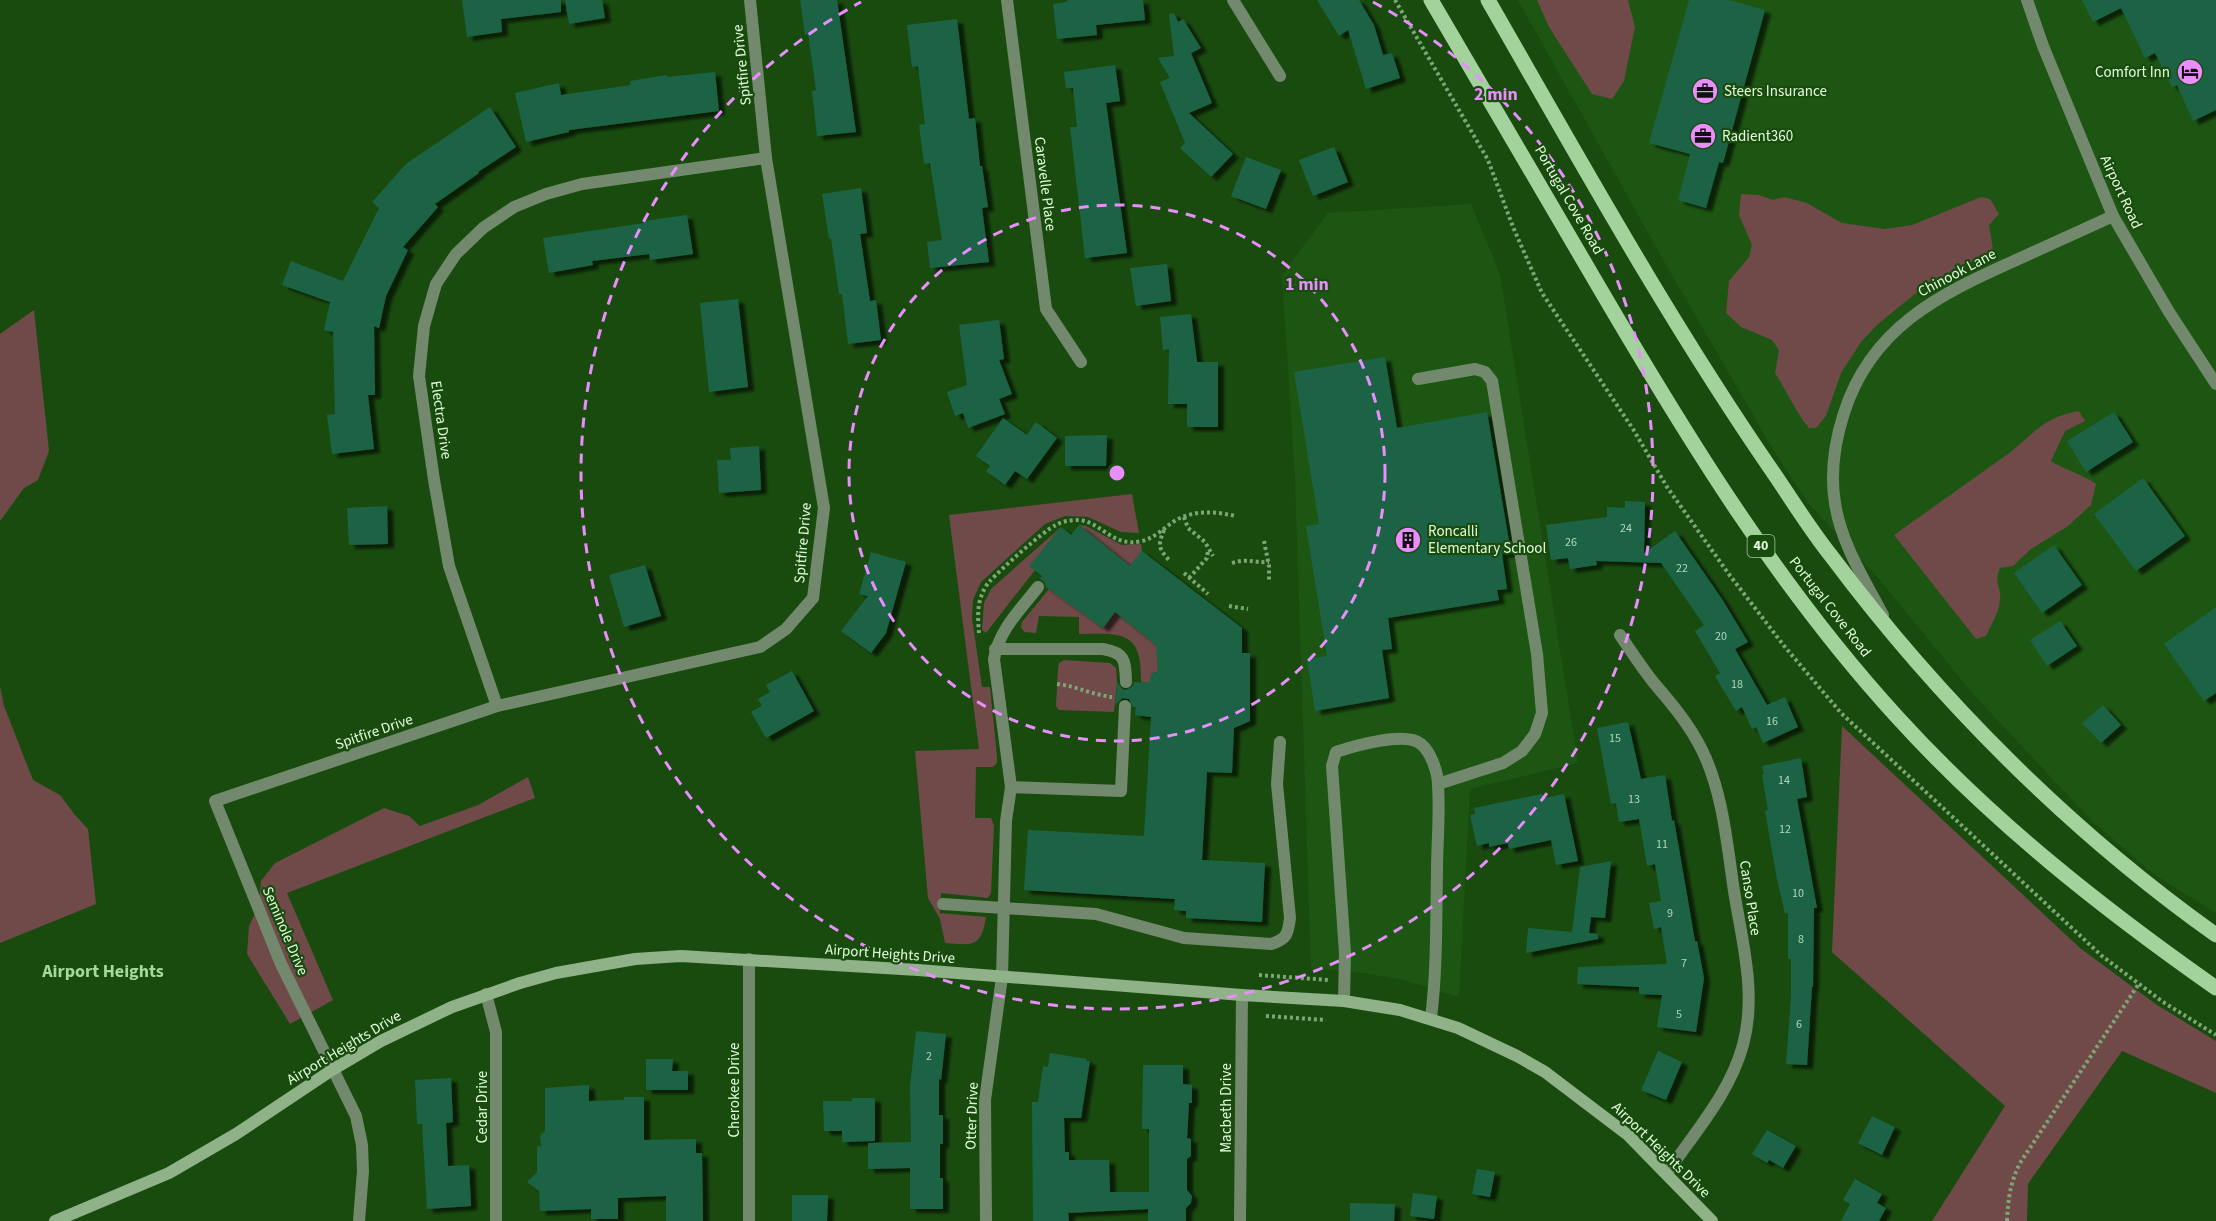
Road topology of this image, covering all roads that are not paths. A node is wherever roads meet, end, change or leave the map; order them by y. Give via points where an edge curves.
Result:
1 (750, 0) edge
2 (1007, 0) edge
3 (1233, 0) edge
4 (1431, 0) edge
5 (1488, 0) edge
6 (2027, 0) edge
7 (1280, 76) dead end
8 (766, 158) junction
9 (2114, 216) junction
10 (1081, 362) dead end
11 (1418, 379) dead end
12 (2216, 384) edge
13 (1038, 587) dead end
14 (1620, 635) dead end
15 (1893, 635) junction
16 (995, 649) junction
17 (1126, 682) dead end
18 (1121, 701) road end
19 (497, 706) junction
20 (1280, 742) dead end
21 (1438, 784) junction
22 (1011, 787) junction
23 (215, 801) joint
24 (943, 904) dead end
25 (1004, 908) junction
26 (2216, 935) edge
27 (749, 959) junction
28 (1002, 977) junction
29 (2216, 988) edge
30 (486, 994) junction
31 (1242, 995) junction
32 (1344, 1000) junction
33 (1431, 1018) junction
34 (332, 1070) junction
35 (1667, 1173) junction
36 (55, 1221) edge
37 (359, 1221) edge
38 (496, 1221) edge
39 (749, 1221) edge
40 (986, 1221) edge
41 (1240, 1221) edge
42 (1712, 1221) edge

1 - 8 street, Spitfire Drive
2 - 10 street, Caravelle Place via 1046,309
3 - 7 street
4 - 29 main road, Portugal Cove Road / 40 via 1670,409 1746,527 1796,595 1900,720 1962,783 2044,858
5 - 15 main road, Portugal Cove Road via 1646,275 1740,425 1831,556
6 - 9 street, Airport Road
8 - 19 street, Spitfire Drive via 824,508 813,598 786,629 760,647
8 - 19 street, Electra Drive via 582,184 546,194 514,207 483,228 456,254 436,284 424,326 419,376 434,480 449,566
9 - 12 street, Airport Road
9 - 15 street, Chinook Lane via 1938,298 1906,320 1880,345 1860,374 1837,434 1833,465 1835,503 1849,550
11 - 21 street via 1475,369 1485,372 1492,381 1537,654 1542,713 1535,734 1522,751 1503,763
13 - 16 street via 1003,630
14 - 35 street, Canso Place via 1692,731 1711,772 1748,973 1748,1020 1737,1062 1712,1109
15 - 26 main road, Portugal Cove Road via 1999,750 2056,805 2132,871
16 - 17 street via 1114,651 1126,666
16 - 22 street, Otter Drive
18 - 22 street via 1121,790
19 - 23 street, Spitfire Drive
20 - 25 street via 1277,784 1290,918 1283,940 1271,944 1184,938 1096,914
21 - 32 street via 1427,752 1412,740 1398,739 1336,752 1332,785 1345,953
21 - 33 street
22 - 25 street, Otter Drive via 1006,821
23 - 34 street, Seminole Drive via 281,964
24 - 25 street
25 - 28 street, Otter Drive
27 - 28 street, Airport Heights Drive
27 - 30 street, Airport Heights Drive via 635,959 556,973
27 - 39 street, Cherokee Drive
28 - 31 street, Airport Heights Drive
28 - 40 street, Otter Drive via 985,1100
30 - 34 street, Airport Heights Drive via 411,1025
30 - 38 street, Cedar Drive via 496,1032
31 - 32 street, Airport Heights Drive
31 - 41 street, Macbeth Drive
32 - 33 street, Airport Heights Drive
33 - 35 street, Airport Heights Drive via 1545,1072 1628,1135
34 - 36 street, Airport Heights Drive via 169,1173
34 - 37 street, Seminole Drive via 356,1116 362,1145
35 - 42 street, Airport Heights Drive

